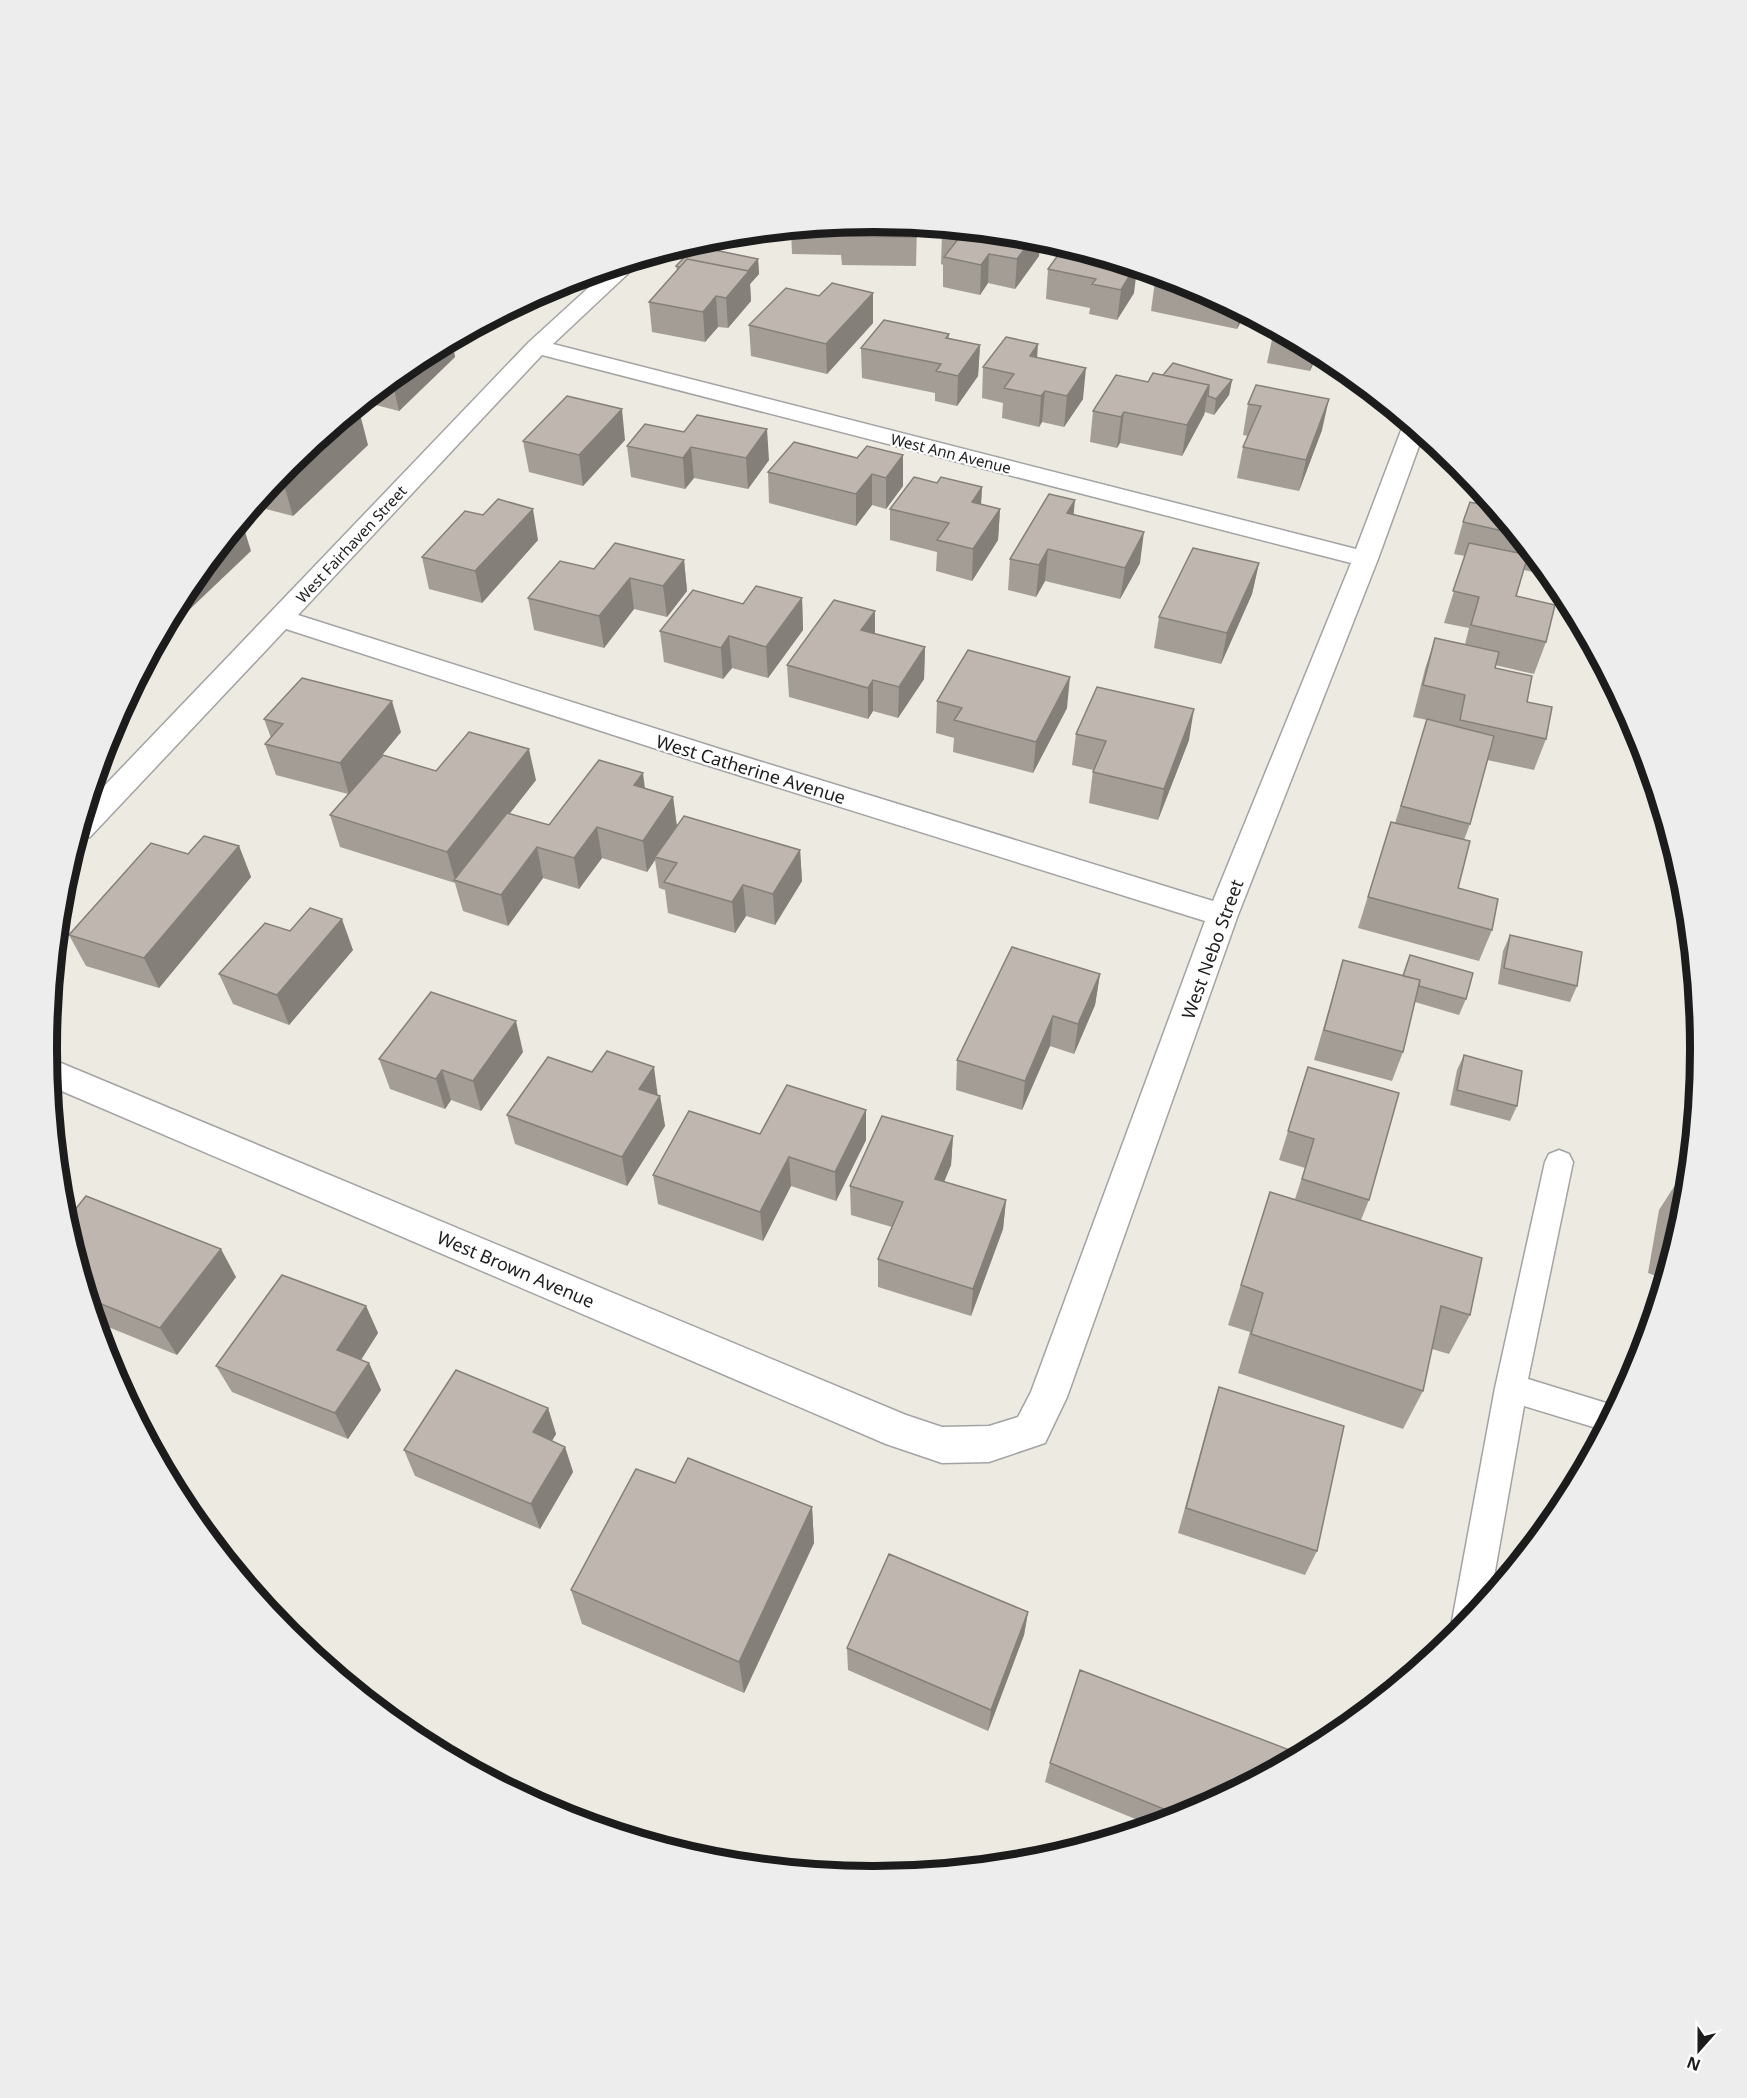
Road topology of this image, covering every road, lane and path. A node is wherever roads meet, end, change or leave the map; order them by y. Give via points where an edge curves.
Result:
1 (615, 275) edge
2 (537, 347) junction
3 (1412, 435) edge
4 (1365, 559) junction
5 (280, 618) junction
6 (91, 819) edge
7 (1223, 915) junction
8 (58, 1075) edge
9 (1559, 1162) dead end
10 (1511, 1388) junction
11 (1603, 1416) edge
12 (989, 1444) joint
13 (1472, 1603) edge

1 - 2 street, West Fairhaven Street
2 - 4 street, West Ann Avenue
2 - 5 street, West Fairhaven Street
3 - 4 street, West Nebo Street
4 - 7 street, West Nebo Street
5 - 6 street, West Fairhaven Street
5 - 7 street, West Catherine Avenue
7 - 12 street, West Nebo Street via 1048,1397 1031,1430
8 - 12 street, West Brown Avenue via 900,1431 942,1445
9 - 10 lane
10 - 11 lane
10 - 13 lane

